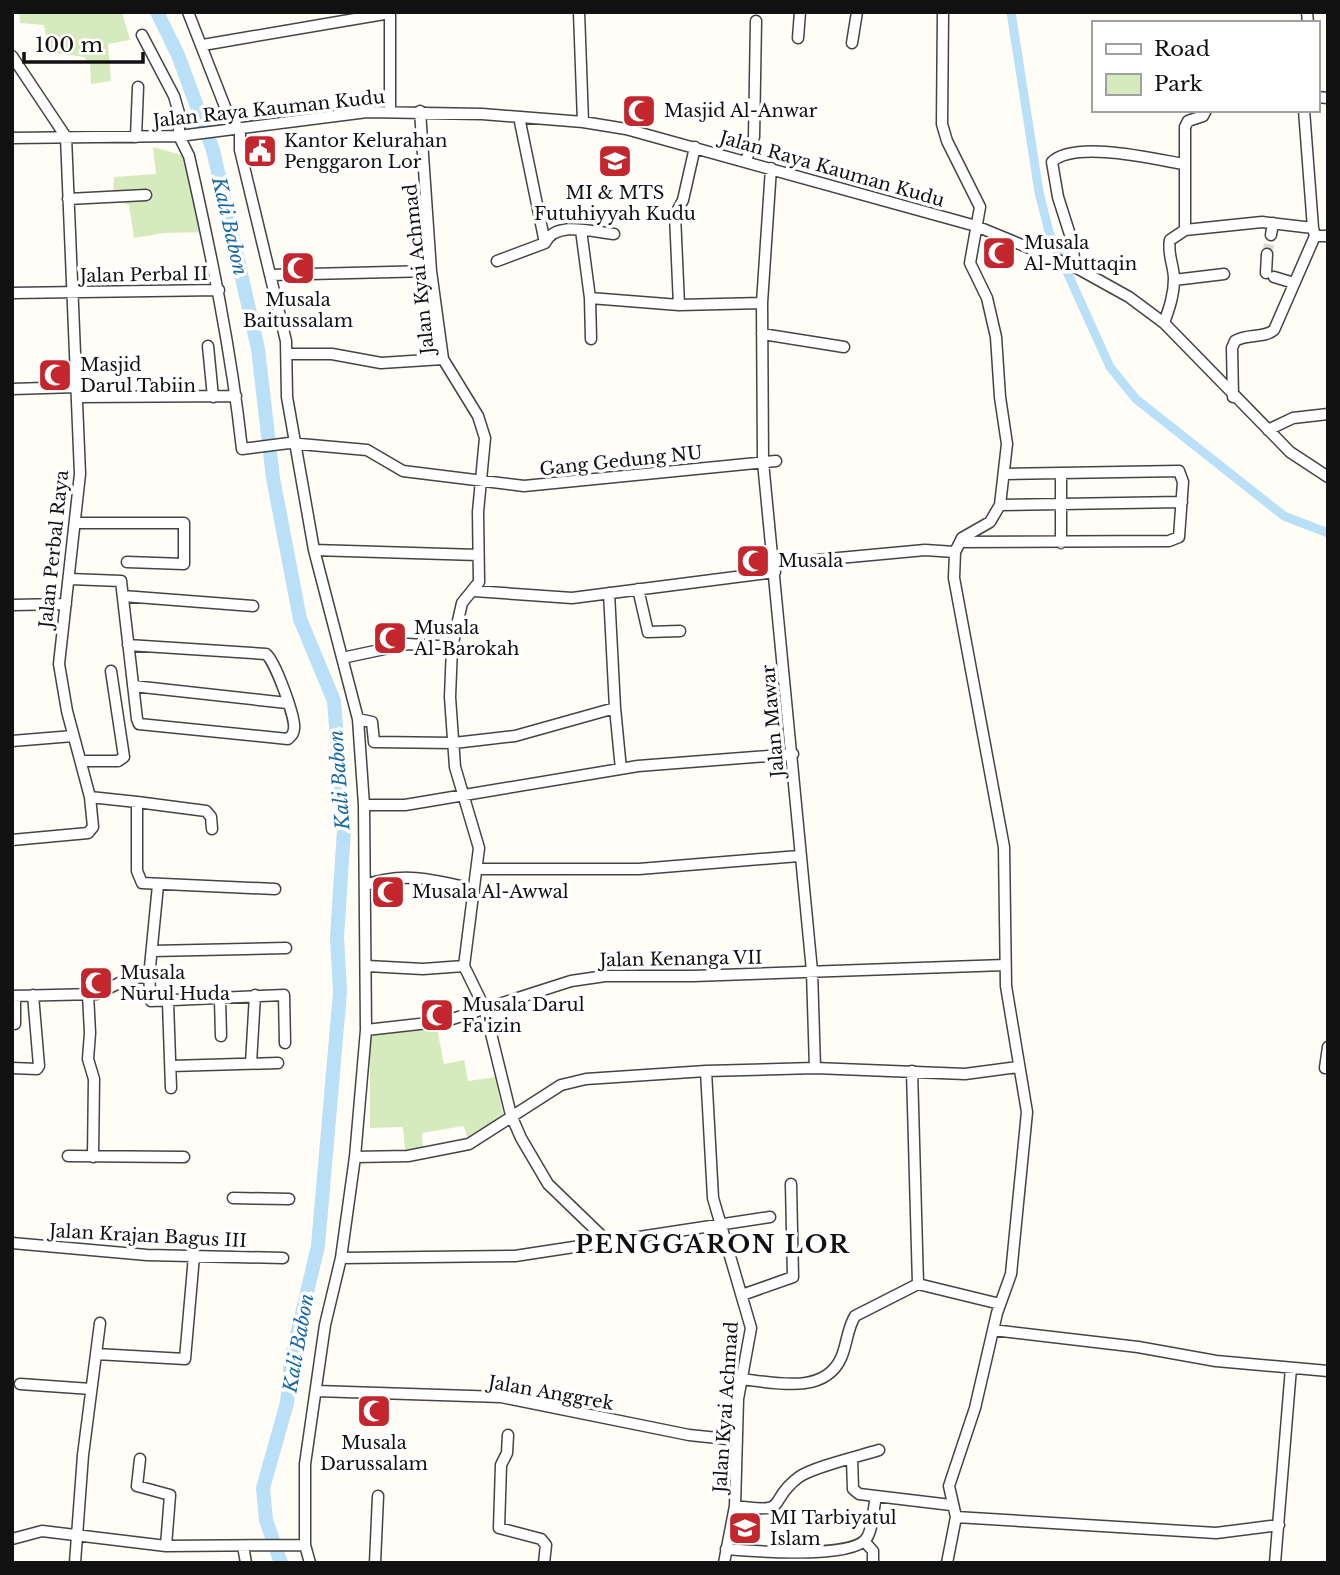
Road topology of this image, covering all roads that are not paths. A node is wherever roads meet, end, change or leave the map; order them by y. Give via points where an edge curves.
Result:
1 (188, 12) edge
2 (579, 12) edge
3 (800, 12) edge
4 (857, 12) edge
5 (943, 12) edge
6 (390, 13) edge
7 (756, 21) dead end
8 (142, 35) dead end
9 (798, 38) dead end
10 (852, 43) dead end
11 (203, 45) junction
12 (12, 56) edge
13 (138, 86) dead end
14 (420, 111) junction
15 (390, 112) junction
16 (1205, 112) edge
17 (1304, 112) edge
18 (519, 117) junction
19 (583, 122) junction
20 (237, 130) junction
21 (180, 135) junction
22 (66, 137) junction
23 (136, 137) junction
24 (12, 138) edge
25 (695, 147) junction
26 (746, 161) junction
27 (1183, 164) junction
28 (771, 168) junction
29 (146, 195) dead end
30 (68, 199) junction
31 (1273, 223) junction
32 (976, 226) junction
33 (581, 230) junction
34 (1185, 230) junction
35 (1314, 232) junction
36 (614, 234) dead end
37 (1271, 235) tunnel mouth
38 (1328, 236) edge
39 (545, 243) junction
40 (1267, 254) tunnel mouth
41 (497, 261) dead end
42 (1075, 267) junction
43 (431, 271) junction
44 (1224, 274) dead end
45 (270, 275) junction
46 (1174, 280) junction
47 (1294, 283) junction
48 (219, 290) junction
49 (70, 292) junction
50 (12, 293) edge
51 (590, 298) junction
52 (762, 303) junction
53 (679, 305) junction
54 (1164, 323) junction
55 (762, 334) junction
56 (591, 339) dead end
57 (208, 346) dead end
58 (844, 347) dead end
59 (287, 354) junction
60 (443, 359) junction
61 (12, 389) edge
62 (77, 392) junction
63 (236, 396) junction
64 (213, 397) junction
65 (1233, 397) junction
66 (1328, 414) edge
67 (1268, 430) junction
68 (292, 443) junction
69 (776, 461) dead end
70 (763, 462) junction
71 (1061, 473) junction
72 (1004, 474) junction
73 (1328, 477) edge
74 (481, 481) junction
75 (1182, 502) junction
76 (1062, 504) junction
77 (1000, 505) junction
78 (75, 523) junction
79 (1061, 543) junction
80 (957, 547) junction
81 (314, 550) junction
82 (478, 555) junction
83 (127, 562) dead end
84 (774, 568) junction
85 (70, 579) junction
86 (638, 589) junction
87 (474, 592) junction
88 (609, 593) junction
89 (123, 596) junction
90 (66, 604) junction
91 (12, 605) edge
92 (253, 606) dead end
93 (680, 631) dead end
94 (128, 645) junction
95 (452, 647) junction
96 (342, 658) junction
97 (111, 671) dead end
98 (133, 686) junction
99 (287, 703) junction
100 (615, 708) junction
101 (358, 719) junction
102 (73, 736) junction
103 (12, 741) edge
104 (454, 743) junction
105 (793, 754) junction
106 (81, 761) junction
107 (621, 769) junction
108 (461, 794) junction
109 (90, 797) junction
110 (137, 802) junction
111 (364, 805) junction
112 (212, 829) dead end
113 (12, 840) edge
114 (800, 856) junction
115 (477, 869) junction
116 (158, 885) junction
117 (366, 886) junction
118 (275, 889) dead end
119 (472, 889) junction
120 (286, 948) dead end
121 (152, 951) junction
122 (1005, 965) junction
123 (367, 966) junction
124 (464, 966) junction
125 (812, 971) junction
126 (149, 977) junction
127 (88, 994) junction
128 (33, 995) junction
129 (255, 995) junction
130 (14, 996) edge
131 (220, 999) junction
132 (168, 1002) junction
133 (485, 1010) junction
134 (15, 1024) dead end
135 (366, 1030) junction
136 (221, 1036) dead end
137 (285, 1043) dead end
138 (1328, 1048) edge
139 (251, 1063) junction
140 (278, 1063) dead end
141 (171, 1066) junction
142 (1018, 1067) junction
143 (12, 1068) edge
144 (1328, 1068) edge
145 (815, 1069) junction
146 (706, 1071) junction
147 (912, 1071) junction
148 (171, 1088) dead end
149 (511, 1115) junction
150 (68, 1156) dead end
151 (93, 1157) junction
152 (184, 1157) dead end
153 (355, 1157) junction
154 (791, 1184) dead end
155 (233, 1198) dead end
156 (289, 1199) dead end
157 (770, 1217) dead end
158 (720, 1224) junction
159 (606, 1240) junction
160 (12, 1243) edge
161 (194, 1256) junction
162 (283, 1258) dead end
163 (341, 1258) junction
164 (918, 1284) junction
165 (742, 1295) junction
166 (1000, 1304) junction
167 (100, 1323) dead end
168 (993, 1330) junction
169 (96, 1354) junction
170 (1292, 1368) junction
171 (1328, 1371) edge
172 (741, 1379) junction
173 (20, 1384) dead end
174 (92, 1389) junction
175 (316, 1391) junction
176 (508, 1435) dead end
177 (737, 1440) junction
178 (879, 1450) dead end
179 (852, 1459) junction
180 (139, 1460) dead end
181 (378, 1496) dead end
182 (876, 1497) junction
183 (951, 1505) junction
184 (736, 1506) junction
185 (956, 1517) junction
186 (1279, 1525) junction
187 (76, 1536) junction
188 (12, 1539) edge
189 (864, 1541) junction
190 (301, 1545) junction
191 (166, 1546) junction
192 (243, 1546) junction
193 (726, 1549) junction
194 (75, 1563) edge
195 (246, 1563) edge
196 (310, 1563) edge
197 (375, 1563) edge
198 (544, 1563) edge
199 (724, 1563) edge
200 (873, 1563) edge
201 (947, 1563) edge
202 (1275, 1563) edge

1 - 11 street
2 - 19 street
3 - 9 street
4 - 10 street
5 - 32 street via 942,124 978,202
6 - 11 street
6 - 15 street
7 - 26 street via 754,137
8 - 21 street via 174,96
11 - 20 street
12 - 22 street
13 - 23 street
14 - 15 street, Jalan Raya Kauman Kudu
14 - 18 street, Jalan Raya Kauman Kudu
14 - 43 street, Jalan Kyai Achmad
15 - 20 street, Jalan Raya Kauman Kudu via 326,116
16 - 27 street via 1186,123
17 - 35 street
18 - 19 street, Jalan Raya Kauman Kudu
18 - 39 street
19 - 25 street, Jalan Raya Kauman Kudu
20 - 21 street, Jalan Raya Kauman Kudu
20 - 45 street
21 - 23 street, Jalan Raya Kauman Kudu
21 - 48 street via 189,156
22 - 23 street, Jalan Raya Kauman Kudu
22 - 24 street, Jalan Raya Kauman Kudu
22 - 30 street, Jalan Perbal Raya
25 - 26 street, Jalan Raya Kauman Kudu
25 - 53 street via 675,215
26 - 28 street, Jalan Raya Kauman Kudu
27 - 34 street
27 - 42 street via 1117,153 1065,155 1052,162
28 - 32 street, Jalan Raya Kauman Kudu
28 - 52 street, Jalan Mawar
29 - 30 street
30 - 49 street, Jalan Perbal Raya
31 - 34 street
31 - 35 street
31 - 37 street
32 - 42 street, Jalan Raya Kauman Kudu
32 - 72 street via 970,263 987,298 996,337 1007,444
33 - 36 street
33 - 39 street via 553,231
33 - 51 street
34 - 46 street via 1170,240 1168,247
35 - 38 street
35 - 47 street
39 - 41 street
40 - 47 street via 1270,275
42 - 54 street
43 - 45 street
43 - 60 street, Jalan Kyai Achmad
44 - 46 street
45 - 59 street
46 - 54 street
47 - 65 street via 1274,330 1235,341
48 - 49 street, Jalan Perbal II
48 - 63 street
49 - 50 street, Jalan Perbal II
49 - 62 street, Jalan Perbal Raya
51 - 53 street
51 - 56 street
52 - 53 street
52 - 55 street, Jalan Mawar
54 - 65 street
55 - 58 street
55 - 70 street, Jalan Mawar
57 - 64 street
59 - 60 street via 332,354 381,363
59 - 68 street
60 - 74 street, Jalan Kyai Achmad via 484,428
61 - 62 street
62 - 64 street
62 - 78 street, Jalan Perbal Raya via 80,474
63 - 64 street
63 - 68 street, Gang Gedung NU via 242,449
65 - 67 street
66 - 67 street via 1293,418
67 - 73 street via 1300,461
68 - 74 street, Gang Gedung NU via 367,450 402,471
68 - 81 street
69 - 70 street, Gang Gedung NU
70 - 74 street, Gang Gedung NU via 530,486
70 - 84 street, Jalan Mawar
71 - 72 street
71 - 75 street via 1179,471
71 - 76 street
72 - 77 street
74 - 82 street, Jalan Kyai Achmad
75 - 76 street
75 - 79 street via 1175,540
76 - 77 street
76 - 79 street
77 - 80 street via 990,522 967,533
78 - 83 street via 184,523 184,564
78 - 85 street, Jalan Perbal Raya
79 - 80 street
80 - 84 street
80 - 122 street via 955,584 1006,863
81 - 82 street
81 - 96 street
82 - 87 street, Jalan Kyai Achmad via 479,582
84 - 86 street
84 - 105 street, Jalan Mawar
85 - 89 street via 120,580
85 - 90 street, Jalan Perbal Raya
86 - 88 street
86 - 93 street via 649,632
87 - 88 street via 572,598
87 - 95 street, Jalan Kyai Achmad via 462,603
88 - 100 street
89 - 92 street
89 - 94 street
90 - 91 street
90 - 102 street, Jalan Perbal Raya via 59,664
94 - 98 street
94 - 99 street via 266,654
95 - 96 street via 404,644
95 - 104 street, Jalan Kyai Achmad
96 - 101 street
97 - 106 street via 124,757
98 - 99 street
98 - 99 street via 137,719 144,725 288,739 294,728
100 - 104 street via 515,736
100 - 107 street
101 - 104 street via 372,722 374,742
101 - 111 street
102 - 103 street
102 - 106 street, Jalan Perbal Raya
104 - 108 street, Jalan Kyai Achmad
105 - 107 street
105 - 114 street, Jalan Mawar
106 - 109 street, Jalan Perbal Raya
107 - 108 street
108 - 111 street via 405,806
108 - 115 street, Jalan Kyai Achmad via 478,848
109 - 110 street
109 - 113 street, Jalan Perbal Raya via 93,827 88,832
110 - 112 street via 206,811
110 - 116 street via 138,878
111 - 117 street
114 - 115 street via 653,869
114 - 125 street, Jalan Mawar
115 - 119 street, Jalan Kyai Achmad
116 - 118 street
116 - 121 street
117 - 119 street via 402,876
117 - 123 street
119 - 124 street, Jalan Kyai Achmad
120 - 121 street
121 - 126 street
122 - 125 street, Jalan Kenanga VII
122 - 142 street
123 - 124 street
123 - 135 street
124 - 133 street
125 - 133 street, Jalan Kenanga VII via 588,977
125 - 145 street, Jalan Mawar
126 - 127 street via 130,978
126 - 132 street via 151,1001
127 - 128 street
127 - 151 street
128 - 130 street
128 - 143 street via 39,1066
129 - 131 street
129 - 137 street via 285,996
129 - 139 street
130 - 134 street
131 - 132 street
131 - 136 street
132 - 141 street
133 - 135 street, Jalan Kenanga VII via 426,1024
133 - 149 street
135 - 153 street
138 - 144 street
139 - 140 street
139 - 141 street
141 - 148 street
142 - 147 street via 965,1074
142 - 166 street via 1027,1103 1025,1134 1011,1274
145 - 146 street
145 - 147 street
146 - 149 street via 572,1081
146 - 158 street, Jalan Kyai Achmad via 712,1190
147 - 164 street
149 - 153 street via 480,1140 450,1149
149 - 159 street via 548,1184
150 - 151 street
151 - 152 street
153 - 163 street
154 - 165 street via 793,1277
155 - 156 street
157 - 158 street
158 - 159 street
158 - 165 street, Jalan Kyai Achmad
159 - 163 street via 496,1257
160 - 161 street, Jalan Krajan Bagus III
161 - 162 street, Jalan Krajan Bagus III
161 - 169 street via 185,1360
163 - 175 street
164 - 166 street
164 - 172 street via 855,1316 838,1362 814,1381
165 - 172 street, Jalan Kyai Achmad via 751,1328
166 - 168 street
167 - 169 street
168 - 170 street
168 - 183 street via 975,1408 949,1486
169 - 174 street
170 - 171 street
170 - 186 street
172 - 177 street, Jalan Kyai Achmad
173 - 174 street
174 - 187 street
175 - 177 street, Jalan Anggrek via 501,1397 689,1435
175 - 190 street via 305,1464
176 - 198 street via 507,1455 500,1465 499,1528 541,1539 546,1545
177 - 184 street, Jalan Kyai Achmad
178 - 179 street
179 - 182 street via 856,1492
179 - 184 street via 801,1475 773,1507
180 - 191 street via 137,1486 170,1495
181 - 197 street
182 - 183 street
182 - 189 street
183 - 185 street
184 - 193 street, Jalan Kyai Achmad
185 - 186 street via 1216,1533
185 - 201 street
186 - 202 street
187 - 188 street via 42,1531
187 - 191 street
187 - 194 street
189 - 193 street via 798,1554
189 - 200 street via 873,1553
190 - 192 street
190 - 196 street
191 - 192 street
192 - 195 street
193 - 199 street, Jalan Kyai Achmad

